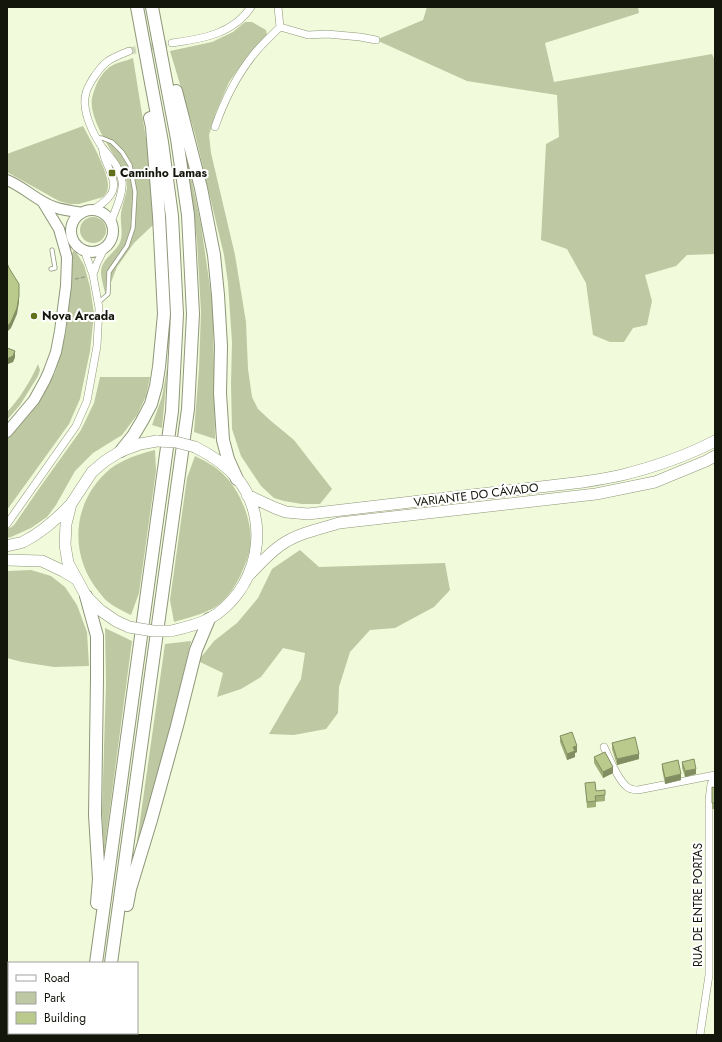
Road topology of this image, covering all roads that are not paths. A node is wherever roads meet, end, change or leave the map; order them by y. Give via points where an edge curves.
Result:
1 (136, 7) edge
2 (152, 7) edge
3 (251, 7) edge
4 (278, 7) edge
5 (280, 27) junction
6 (376, 40) dead end
7 (172, 43) tunnel mouth
8 (129, 51) tunnel mouth
9 (147, 60) junction
10 (163, 62) junction
11 (215, 127) dead end
12 (97, 138) junction
13 (102, 147) junction
14 (7, 180) edge
15 (42, 201) junction
16 (55, 207) junction
17 (93, 210) junction
18 (82, 213) junction
19 (111, 222) junction
20 (72, 230) junction
21 (74, 241) junction
22 (105, 247) junction
23 (52, 250) dead end
24 (84, 250) junction
25 (67, 257) junction
26 (51, 269) dead end
27 (93, 275) junction
28 (98, 303) junction
29 (7, 432) edge
30 (715, 441) edge
31 (121, 451) junction
32 (715, 456) edge
33 (237, 479) junction
34 (247, 494) junction
35 (71, 504) junction
36 (7, 524) edge
37 (7, 546) edge
38 (7, 560) edge
39 (249, 575) junction
40 (77, 580) junction
41 (86, 596) junction
42 (210, 619) junction
43 (604, 747) dead end
44 (715, 775) edge
45 (712, 884) edge
46 (90, 962) edge
47 (96, 962) edge
48 (111, 962) edge
49 (118, 962) edge
50 (700, 1035) edge

1 - 9 highway
2 - 10 highway
3 - 7 street via 246,15 230,28 213,35
4 - 5 street
5 - 6 street via 308,35 327,34
5 - 11 street via 255,53 234,84
8 - 12 street via 111,58 99,68 86,91 85,107 88,122
9 - 31 highway via 143,80 152,132 164,314 160,367 151,404 142,422
9 - 47 highway via 172,216 177,314 172,411
10 - 33 highway via 174,85 214,255 221,346 220,393 224,440 228,459
10 - 48 highway via 188,215 193,314 188,409
12 - 13 street
12 - 28 lane via 112,142 122,152 130,165 135,192 133,228 127,246 109,272 108,294
13 - 17 street via 114,183 109,198
13 - 19 street via 118,169 122,182 121,194
14 - 15 street
15 - 16 street
15 - 25 street via 59,229
16 - 18 street
16 - 20 street via 67,219
17 - 18 street
17 - 19 street via 107,216
18 - 20 street via 76,217
19 - 22 street via 113,236
20 - 21 street
21 - 24 street
21 - 25 street
22 - 24 street via 98,251
22 - 27 street
23 - 26 lane via 55,268
24 - 27 street
25 - 29 street via 60,331 50,372 34,400
27 - 28 street
28 - 36 street via 97,346 87,401 76,426
30 - 34 main road, VARIANTE DO CÁVADO via 660,464 583,482 308,514 286,512
31 - 33 main road, bridge via 157,441 176,442 211,455
31 - 35 main road via 92,472
32 - 39 main road, VARIANTE DO CÁVADO via 655,482 596,494 339,523 281,544
33 - 34 main road
34 - 39 main road via 254,513 257,538
35 - 37 main road via 39,532 22,542
35 - 40 main road via 66,524 66,545 68,563
38 - 40 main road via 42,561
39 - 42 main road via 226,607
40 - 41 main road
41 - 42 main road, bridge via 100,610 129,627 153,632 191,627
41 - 46 highway via 97,636 95,815 99,879
42 - 49 highway via 196,650 173,741 130,889
43 - 44 street via 615,770 630,789 638,790
44 - 45 street, RUA DE ENTRE PORTAS via 709,800
45 - 50 street, RUA DE ENTRE PORTAS via 709,976

